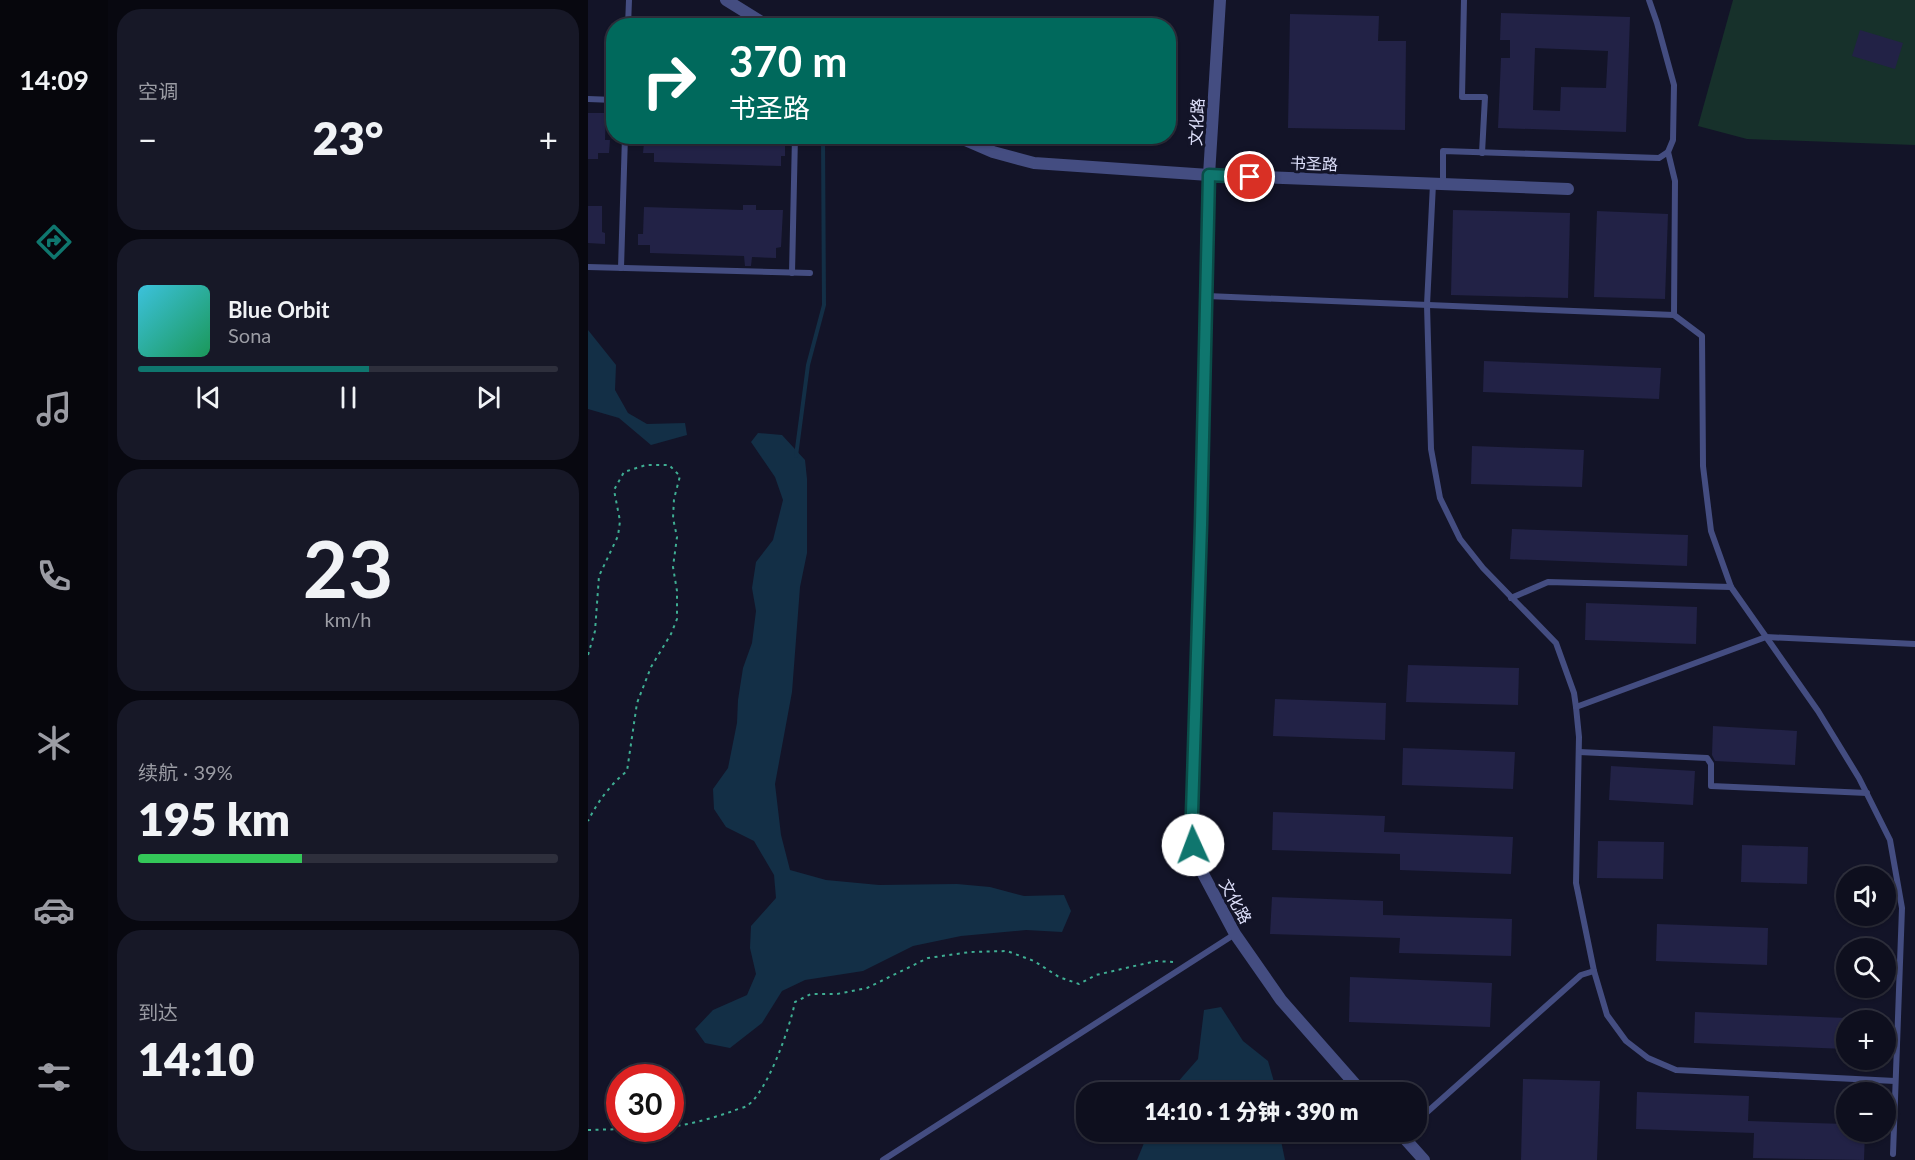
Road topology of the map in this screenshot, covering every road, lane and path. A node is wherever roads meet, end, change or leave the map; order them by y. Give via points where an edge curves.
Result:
1 (629, 0) edge
2 (726, 0) edge
3 (1220, 0) edge
4 (1464, 0) edge
5 (1649, 0) edge
6 (628, 18) edge
7 (755, 18) edge
8 (588, 99) edge
9 (606, 100) edge
10 (625, 144) edge
11 (795, 144) edge
12 (974, 144) edge
13 (1668, 152) junction
14 (1482, 153) junction
15 (1209, 175) junction
16 (1438, 184) junction
17 (1568, 189) dead end
18 (588, 267) edge
19 (621, 268) junction
20 (792, 273) junction
21 (810, 273) dead end
22 (1207, 296) junction
23 (1428, 305) junction
24 (1674, 315) junction
25 (1731, 587) junction
26 (1511, 598) junction
27 (1766, 637) junction
28 (1915, 644) edge
29 (588, 655) edge
30 (1576, 707) junction
31 (1579, 752) junction
32 (1867, 794) junction
33 (588, 821) edge
34 (1235, 934) junction
35 (1191, 963) junction
36 (1594, 971) junction
37 (1895, 1081) junction
38 (1353, 1082) edge
39 (1427, 1112) edge
40 (684, 1125) edge
41 (588, 1130) edge
42 (606, 1130) edge
43 (1409, 1142) edge
44 (1893, 1154) dead end
45 (883, 1160) edge
46 (1424, 1160) edge

1 - 6 lane
2 - 7 street
3 - 15 street, 文化路
4 - 14 lane via 1461,97 1485,97
5 - 13 lane via 1674,85 1673,140
8 - 9 lane
10 - 19 lane
11 - 20 lane
12 - 15 street, 书圣路 via 1034,163
13 - 14 lane via 1659,158
13 - 24 lane via 1675,181
14 - 16 lane via 1443,151
15 - 16 street, 书圣路
15 - 22 street, 文化路
16 - 17 street, 书圣路
16 - 23 lane
18 - 19 lane
19 - 20 lane
20 - 21 lane
22 - 23 lane
22 - 34 street, 文化路 via 1193,845 1201,870
23 - 24 lane
23 - 26 lane via 1431,449 1440,498 1460,539
24 - 25 lane via 1702,336 1705,477 1711,531
25 - 26 lane via 1548,582
25 - 27 lane
26 - 30 lane via 1556,643
27 - 28 lane
27 - 30 lane
27 - 32 lane via 1818,711
29 - 33 path via 595,631 599,576 618,536 620,521 614,490 624,472 646,465 669,465 680,476 673,518 677,537 677,619 636,703 627,771 614,782
30 - 31 lane
31 - 32 lane via 1707,758 1711,764 1711,786
31 - 36 lane via 1576,883
32 - 37 lane via 1890,840 1902,908
34 - 35 lane
34 - 38 street, 文化路 via 1281,1000
35 - 40 path via 1156,961 1096,975 1079,984 1007,951 970,952 928,958 867,988 811,994 795,1002 777,1057 763,1087 747,1106
35 - 45 lane
36 - 37 lane via 1607,1015 1626,1041 1648,1058 1676,1070
36 - 39 lane via 1581,975
37 - 44 lane
41 - 42 path
43 - 46 street

